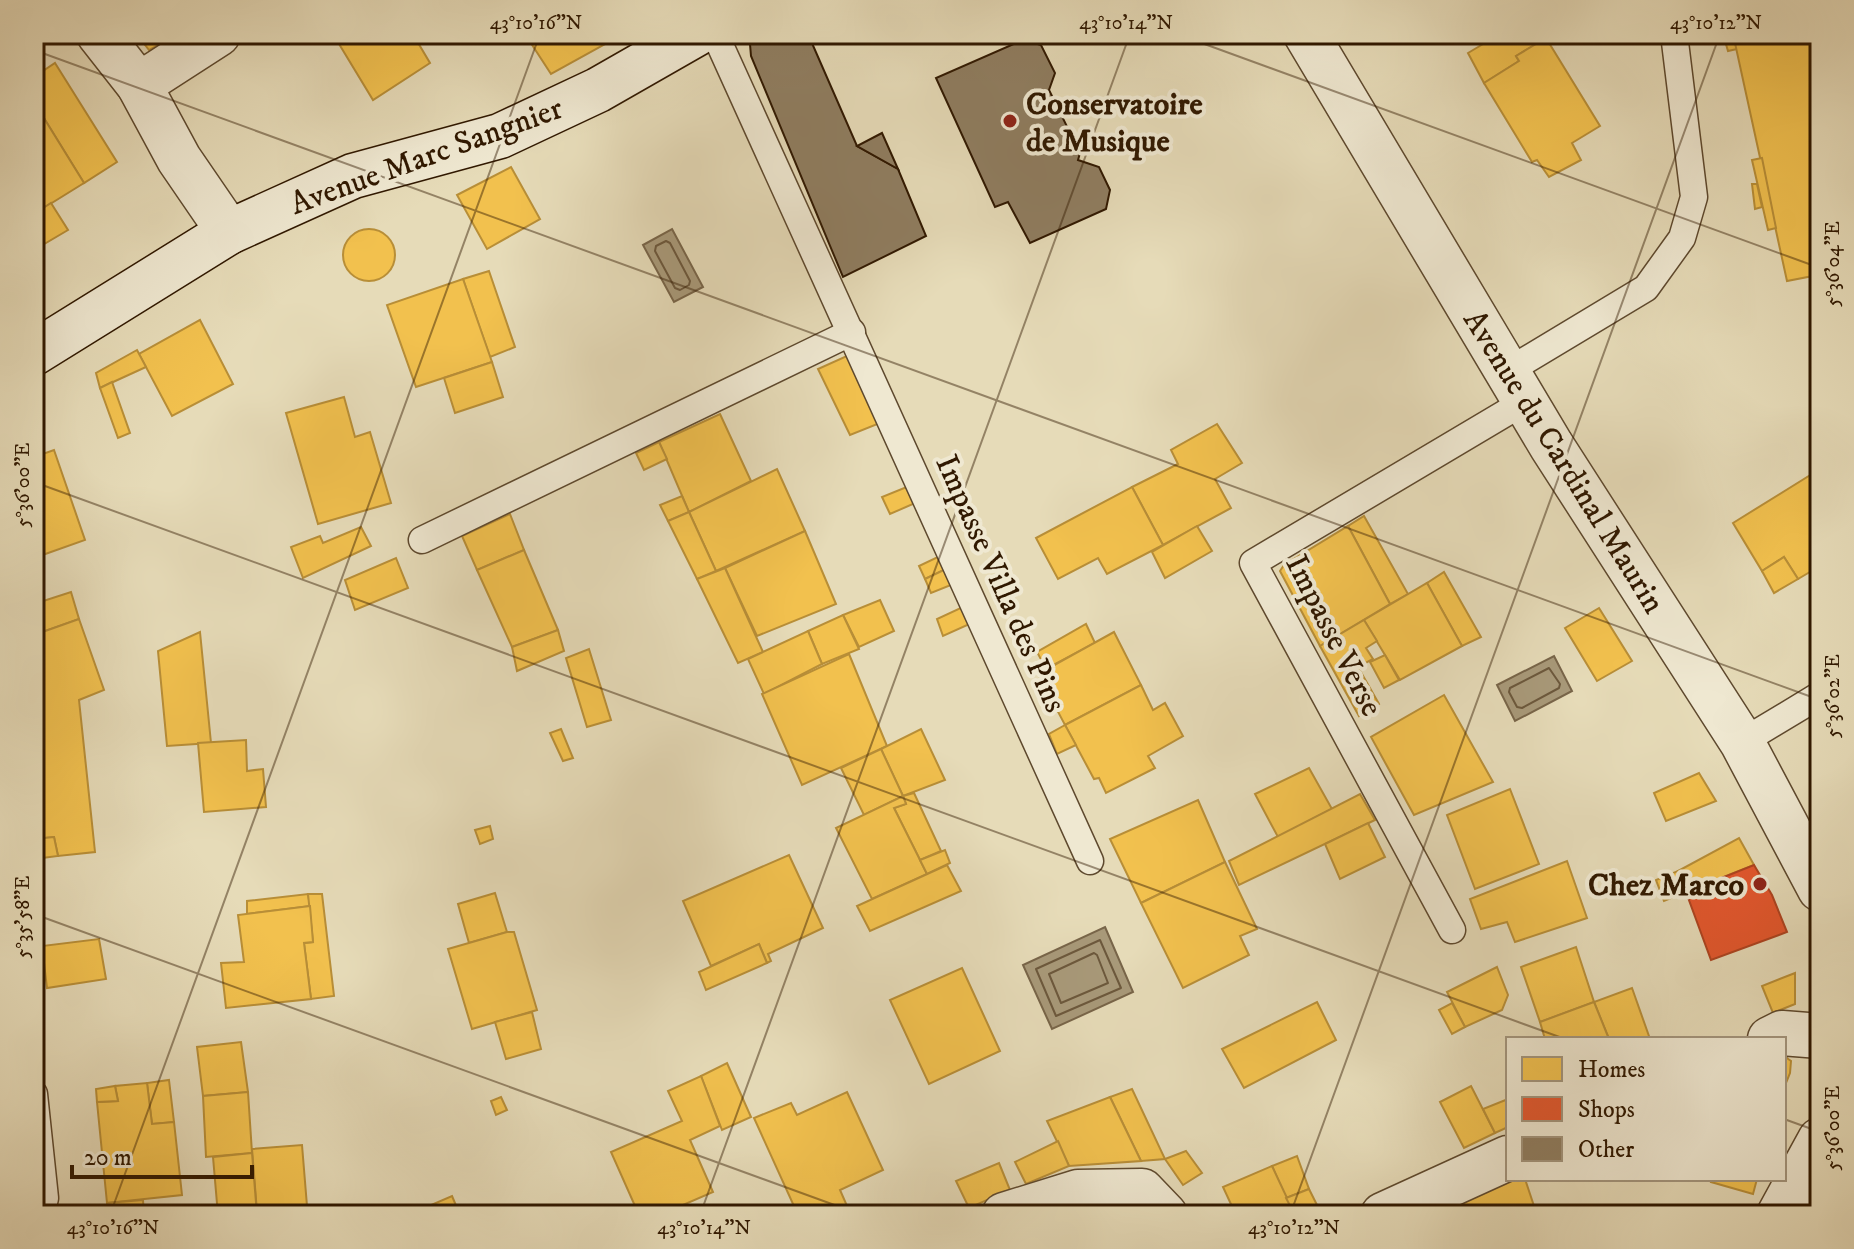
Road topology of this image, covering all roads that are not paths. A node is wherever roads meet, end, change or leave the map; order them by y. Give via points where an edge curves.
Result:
1 (99, 34) edge
2 (218, 34) edge
3 (696, 34) edge
4 (715, 34) edge
5 (1306, 34) edge
6 (1674, 34) edge
7 (139, 85) junction
8 (229, 232) junction
9 (852, 332) junction
10 (34, 353) edge
11 (1517, 386) junction
12 (422, 540) dead end
13 (1820, 695) edge
14 (1742, 742) junction
15 (1090, 861) dead end
16 (1820, 889) edge
17 (1452, 930) dead end
18 (1820, 1036) edge
19 (1774, 1037) edge
20 (34, 1094) edge
21 (1820, 1140) edge
22 (1506, 1159) edge
23 (41, 1215) edge
24 (1004, 1215) edge
25 (1165, 1215) edge
26 (1383, 1215) edge
27 (1779, 1215) edge

1 - 7 street
2 - 7 street
3 - 8 street, Avenue Marc Sangnier via 598,90 500,136 353,176
4 - 9 lane, Impasse Villa des Pins
5 - 11 street, Avenue du Cardinal Maurin
6 - 11 lane via 1694,197 1682,238 1646,288
7 - 8 street via 179,159
8 - 10 street, Avenue Marc Sangnier
9 - 12 lane
9 - 15 lane, Impasse Villa des Pins
11 - 14 street, Avenue du Cardinal Maurin
11 - 17 lane, Impasse Verse via 1253,563
13 - 14 lane
14 - 16 street, Avenue du Cardinal Maurin
18 - 19 street
20 - 23 lane via 45,1198
21 - 27 street
22 - 26 street
24 - 25 street via 1078,1192 1142,1191

